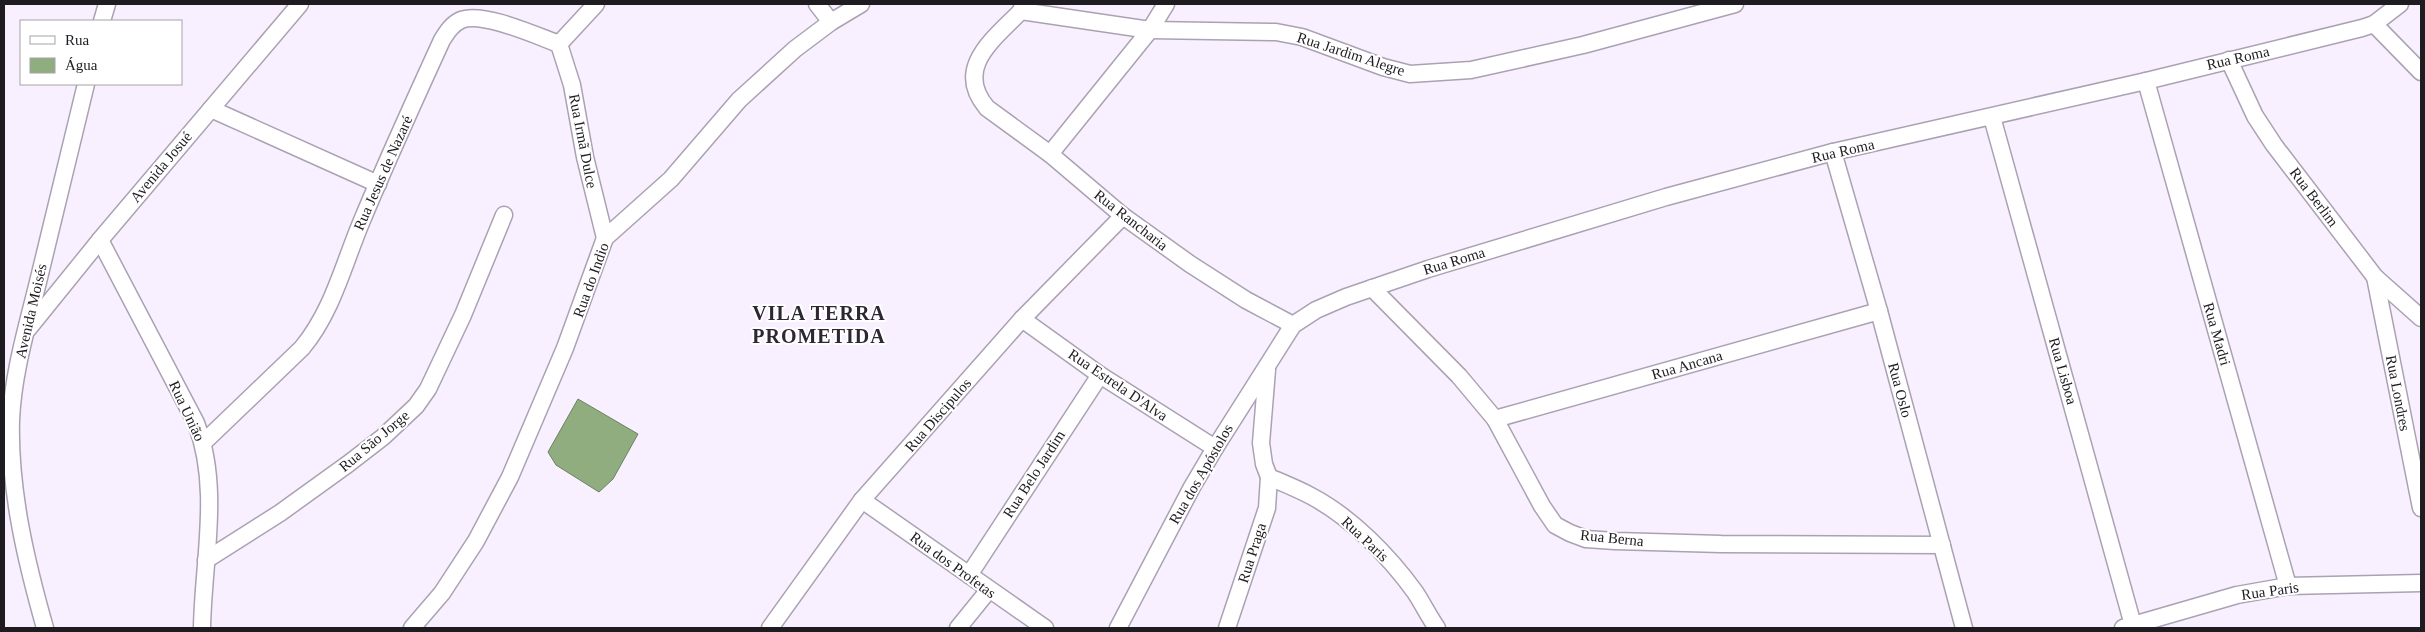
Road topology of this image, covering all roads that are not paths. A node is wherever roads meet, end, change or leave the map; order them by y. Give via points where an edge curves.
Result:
1 (107, 4) edge
2 (300, 4) edge
3 (596, 4) edge
4 (817, 4) edge
5 (861, 4) edge
6 (1166, 4) edge
7 (1735, 4) edge
8 (2400, 4) edge
9 (1022, 7) edge
10 (102, 20) edge
11 (831, 22) junction
12 (2374, 24) junction
13 (1150, 30) junction
14 (560, 44) junction
15 (2229, 60) junction
16 (2421, 72) edge
17 (2146, 81) junction
18 (86, 85) edge
19 (210, 109) junction
20 (1992, 117) junction
21 (1833, 152) junction
22 (1050, 154) junction
23 (378, 184) junction
24 (504, 215) dead end
25 (1123, 216) junction
26 (605, 238) junction
27 (100, 240) junction
28 (2375, 277) junction
29 (1372, 288) junction
30 (1879, 311) junction
31 (2421, 318) edge
32 (1022, 319) junction
33 (1293, 325) junction
34 (26, 332) junction
35 (1267, 367) junction
36 (1100, 375) junction
37 (1495, 419) junction
38 (204, 442) junction
39 (1215, 448) junction
40 (1270, 477) junction
41 (862, 500) junction
42 (2421, 508) edge
43 (1942, 545) junction
44 (206, 560) junction
45 (969, 575) junction
46 (2421, 583) edge
47 (2288, 586) junction
48 (988, 591) junction
49 (2128, 627) edge
50 (45, 628) edge
51 (202, 628) edge
52 (412, 628) edge
53 (770, 628) edge
54 (958, 628) edge
55 (1045, 628) edge
56 (1118, 628) edge
57 (1227, 628) edge
58 (1437, 628) edge
59 (1964, 628) edge

1 - 10 street
2 - 19 street, Avenida Josué
3 - 14 street
4 - 11 street
5 - 11 street, Rua do Indio
6 - 13 street
7 - 13 street, Rua Jardim Alegre via 1583,45 1471,70 1435,73 1410,74 1333,47 1276,32
8 - 12 street, Rua Roma
9 - 13 street, Rua Jardim Alegre
9 - 22 street, Rua Rancharia via 984,48 973,81 979,99 988,108
11 - 26 street, Rua do Indio via 795,49 739,100 671,179
12 - 15 street, Rua Roma
12 - 16 street
13 - 22 street
14 - 23 street, Rua Jesus de Nazaré via 472,17 450,27
14 - 26 street, Rua Irmã Dulce
15 - 17 street, Rua Roma
15 - 28 street, Rua Berlim via 2255,116 2274,145
17 - 20 street, Rua Roma
17 - 47 street, Rua Madri
18 - 34 street, Avenida Moisés
19 - 23 street
19 - 27 street, Avenida Josué
20 - 21 street, Rua Roma
20 - 49 street, Rua Lisboa
21 - 29 street, Rua Roma via 1666,197
21 - 30 street, Rua Oslo
22 - 25 street, Rua Rancharia
23 - 38 street, Rua Jesus de Nazaré via 316,332
24 - 44 street, Rua São Jorge via 463,315 428,389 416,406 383,438 348,464 280,513
25 - 32 street, Rua Discipulos
25 - 33 street, Rua Rancharia via 1206,275
26 - 52 street, Rua do Indio via 565,348 510,478 476,541 442,593
27 - 34 street, Avenida Josué
27 - 38 street, Rua União
28 - 31 street, Rua Berlim
28 - 42 street, Rua Londres
29 - 33 street, Rua Roma via 1316,310
29 - 37 street, Rua Berna
30 - 37 street, Rua Ancana
30 - 43 street, Rua Oslo
32 - 36 street, Rua Estrela D'Alva
32 - 41 street, Rua Discipulos
33 - 35 street, Rua dos Apóstolos
34 - 50 street, Avenida Moisés via 13,400 12,462 33,586
35 - 39 street, Rua dos Apóstolos
35 - 40 street via 1261,443
36 - 39 street, Rua Estrela D'Alva
36 - 45 street, Rua Belo Jardim
37 - 43 street, Rua Berna via 1555,524 1586,538 1721,544
38 - 44 street, Rua União via 209,509
39 - 56 street, Rua dos Apóstolos
40 - 57 street, Rua Praga via 1267,508
40 - 58 street, Rua Paris via 1312,496 1365,537 1415,593
41 - 45 street, Rua dos Profetas
41 - 53 street, Rua Discipulos
43 - 59 street, Rua Oslo
44 - 51 street, Rua União
45 - 48 street, Rua dos Profetas
46 - 47 street, Rua Paris
47 - 49 street, Rua Paris via 2237,595
48 - 54 street
48 - 55 street, Rua dos Profetas

